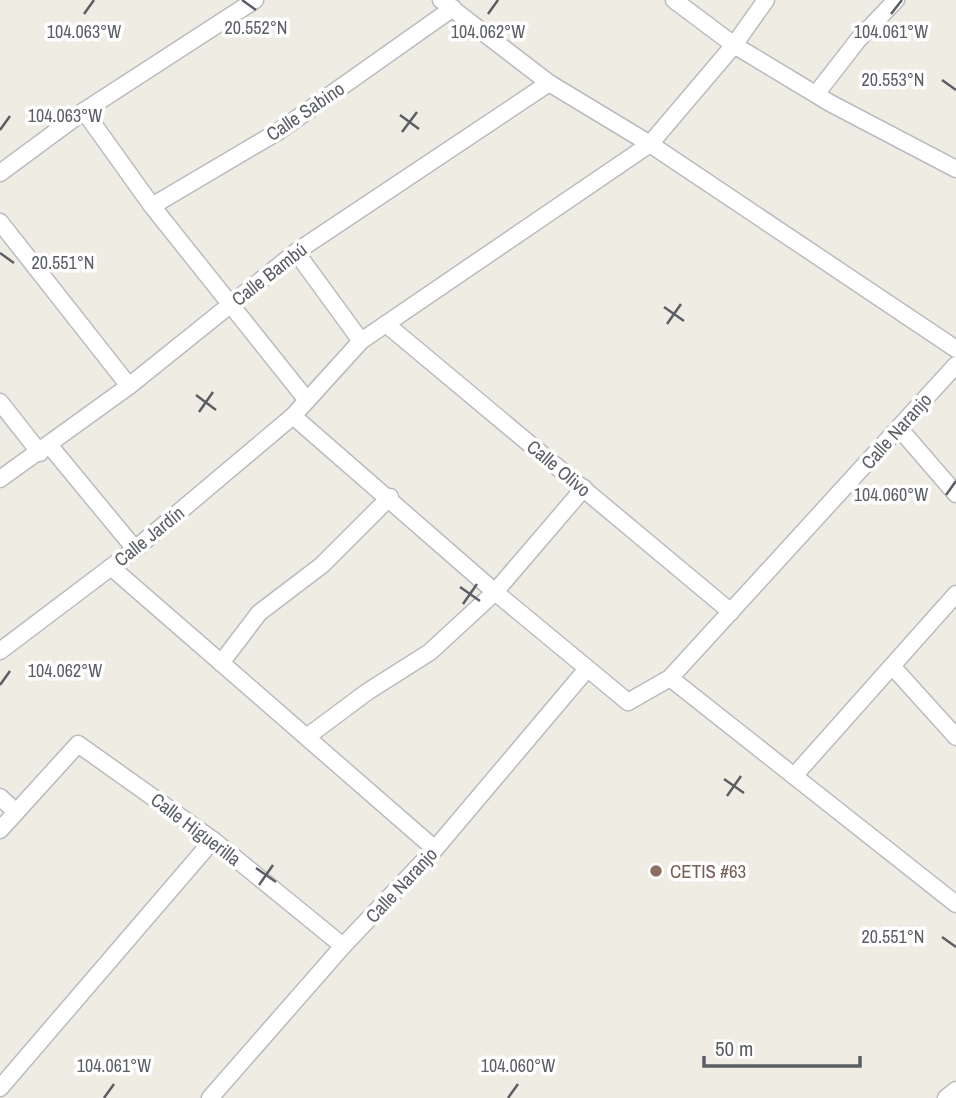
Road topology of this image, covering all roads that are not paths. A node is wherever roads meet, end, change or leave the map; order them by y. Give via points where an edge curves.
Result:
1 (255, 0) edge
2 (674, 0) edge
3 (766, 0) edge
4 (896, 0) edge
5 (447, 4) edge
6 (734, 44) junction
7 (549, 83) junction
8 (816, 94) junction
9 (84, 111) junction
10 (650, 144) junction
11 (956, 169) edge
12 (0, 173) edge
13 (152, 206) junction
14 (0, 222) edge
15 (296, 251) junction
16 (231, 303) junction
17 (386, 324) junction
18 (361, 341) junction
19 (956, 349) edge
20 (956, 365) edge
21 (129, 386) junction
22 (306, 399) junction
23 (0, 402) edge
24 (293, 416) junction
25 (898, 428) junction
26 (45, 449) junction
27 (0, 479) edge
28 (584, 488) junction
29 (956, 494) edge
30 (390, 497) junction
31 (135, 548) junction
32 (111, 567) junction
33 (495, 592) junction
34 (956, 594) edge
35 (732, 612) junction
36 (0, 651) edge
37 (221, 663) junction
38 (892, 666) junction
39 (587, 669) junction
40 (670, 678) junction
41 (308, 736) junction
42 (956, 737) edge
43 (794, 776) junction
44 (0, 797) edge
45 (15, 811) junction
46 (0, 830) edge
47 (213, 840) junction
48 (435, 849) junction
49 (956, 904) edge
50 (343, 946) junction
51 (0, 1088) edge
52 (956, 1090) edge
53 (210, 1098) edge
54 (946, 1098) edge

1 - 9 street
2 - 6 street
3 - 6 street, Calle Jardín
4 - 8 street
5 - 7 street
5 - 13 street, Calle Sabino via 279,131
6 - 8 street
6 - 10 street, Calle Jardín
7 - 10 street
7 - 15 street, Calle Bambú
8 - 11 street
9 - 12 street
9 - 13 street
10 - 17 street, Calle Jardín
10 - 19 street
13 - 16 street
14 - 21 street
15 - 16 street, Calle Bambú
15 - 18 street
16 - 21 street, Calle Bambú
16 - 22 street
17 - 18 street, Calle Jardín
17 - 28 street, Calle Olivo
18 - 22 street, Calle Jardín
20 - 25 street, Calle Naranjo
21 - 26 street, Calle Bambú
22 - 24 street, Calle Jardín
23 - 26 street
24 - 30 street
24 - 31 street, Calle Jardín
25 - 29 street
25 - 35 street, Calle Naranjo
26 - 27 street, Calle Bambú
26 - 31 street
28 - 33 street
28 - 35 street, Calle Olivo
30 - 33 street
30 - 37 street via 322,565 259,613
31 - 32 street, Calle Jardín
32 - 36 street, Calle Jardín
32 - 37 street
33 - 39 street
33 - 41 street via 430,652
34 - 38 street
35 - 40 street, Calle Naranjo
37 - 41 street
38 - 42 street
38 - 43 street
39 - 40 street, Calle Naranjo via 628,702
39 - 48 street, Calle Naranjo
40 - 43 street
41 - 48 street
43 - 49 street
44 - 45 street
45 - 46 street
45 - 47 street, Calle Higuerilla via 78,744
47 - 50 street, Calle Higuerilla
47 - 51 street
48 - 50 street, Calle Naranjo
50 - 53 street, Calle Naranjo
52 - 54 street

